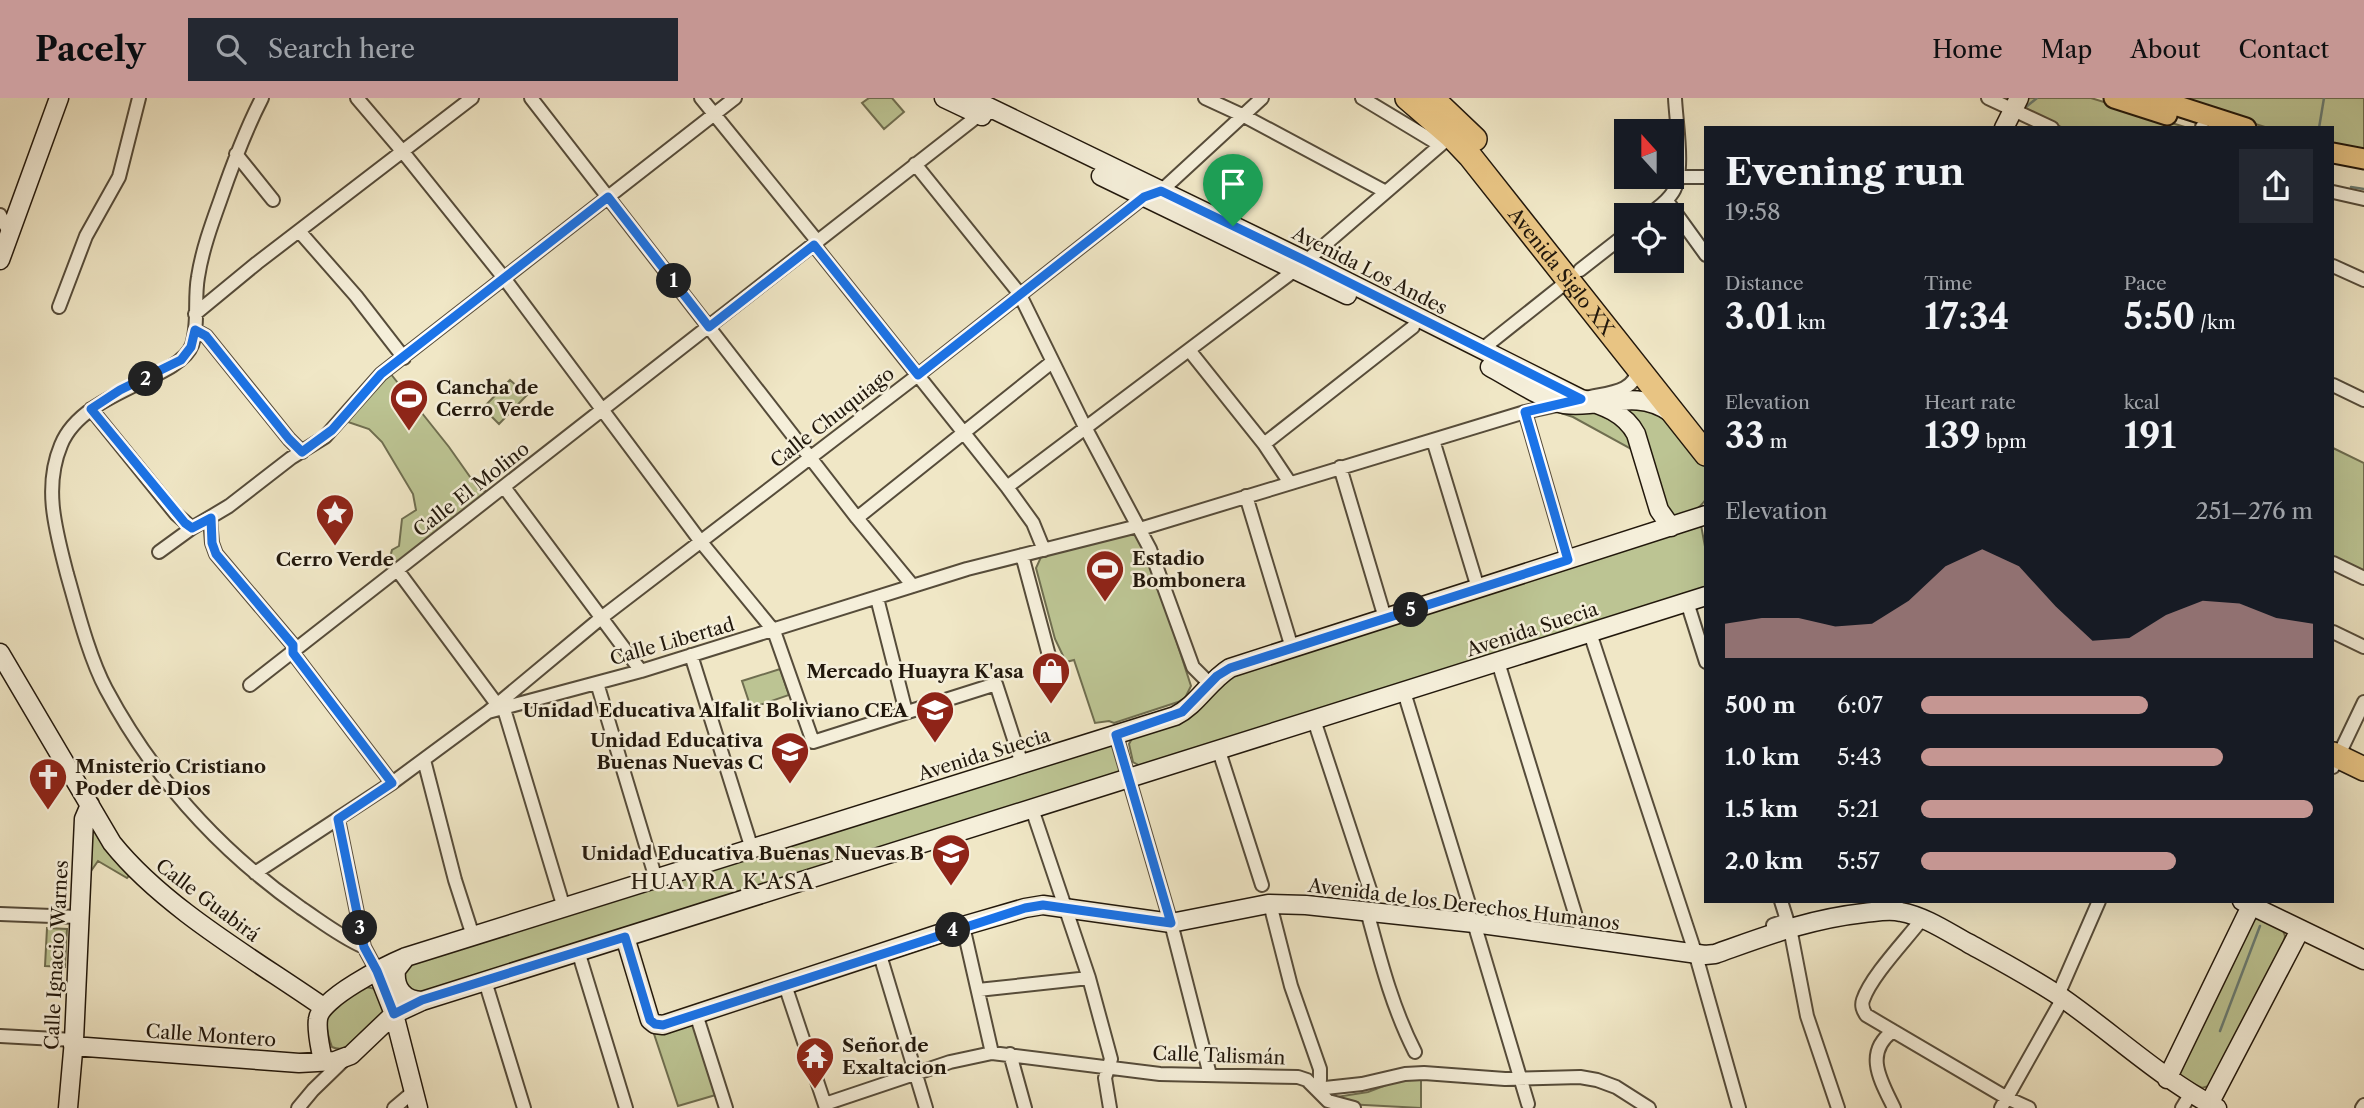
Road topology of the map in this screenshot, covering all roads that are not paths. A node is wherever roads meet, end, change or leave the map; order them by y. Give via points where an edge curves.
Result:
1 (59, 98) edge
2 (139, 98) edge
3 (262, 98) edge
4 (357, 98) edge
5 (472, 98) edge
6 (531, 98) edge
7 (701, 98) edge
8 (735, 98) edge
9 (944, 98) edge
10 (970, 98) edge
11 (1205, 98) edge
12 (1262, 98) edge
13 (1362, 98) edge
14 (1407, 98) edge
15 (1432, 98) edge
16 (1675, 98) edge
17 (1988, 98) edge
18 (2114, 98) edge
19 (2153, 98) edge
20 (2016, 103) edge
21 (988, 108) edge
22 (715, 114) junction
23 (1244, 116) junction
24 (1676, 119) edge
25 (2005, 126) edge
26 (2049, 126) edge
27 (2200, 126) edge
28 (2240, 126) edge
29 (1446, 140) junction
30 (403, 152) junction
31 (2334, 153) edge
32 (236, 154) junction
33 (2364, 159) edge
34 (915, 164) junction
35 (2334, 166) edge
36 (2364, 172) edge
37 (1684, 177) edge
38 (1704, 177) edge
39 (1675, 189) edge
40 (1386, 191) junction
41 (2334, 192) edge
42 (1152, 194) junction
43 (608, 197) junction
44 (2364, 199) edge
45 (273, 200) dead end
46 (1667, 201) junction
47 (1664, 203) edge
48 (0, 215) edge
49 (299, 231) junction
50 (5, 234) edge
51 (816, 243) junction
52 (1614, 244) edge
53 (1704, 253) edge
54 (0, 260) edge
55 (1301, 265) junction
56 (2334, 266) edge
57 (1575, 275) junction
58 (504, 278) junction
59 (2364, 281) edge
60 (1019, 293) junction
61 (59, 307) dead end
62 (195, 314) junction
63 (709, 327) junction
64 (1413, 327) junction
65 (195, 330) junction
66 (1189, 349) junction
67 (1481, 350) junction
68 (404, 358) junction
69 (1052, 362) junction
70 (1637, 365) junction
71 (918, 375) junction
72 (2334, 385) edge
73 (1581, 399) junction
74 (2364, 400) edge
75 (1560, 404) junction
76 (1600, 405) junction
77 (91, 409) junction
78 (603, 410) junction
79 (1525, 412) junction
80 (1677, 416) junction
81 (1704, 426) edge
82 (1085, 427) junction
83 (965, 434) junction
84 (1433, 440) junction
85 (1264, 443) junction
86 (1704, 451) edge
87 (302, 452) junction
88 (810, 459) junction
89 (1340, 467) junction
90 (1290, 483) junction
91 (504, 487) junction
92 (1007, 487) junction
93 (1246, 496) junction
94 (1704, 516) edge
95 (211, 518) junction
96 (857, 518) junction
97 (1139, 527) junction
98 (1671, 527) junction
99 (192, 528) junction
100 (701, 542) junction
101 (1044, 550) junction
102 (159, 552) dead end
103 (1022, 555) junction
104 (1568, 560) junction
105 (2334, 563) edge
106 (398, 571) junction
107 (2364, 578) edge
108 (914, 586) junction
109 (1478, 588) junction
110 (1704, 597) edge
111 (877, 598) junction
112 (1687, 602) junction
113 (601, 618) junction
114 (1385, 618) junction
115 (774, 631) junction
116 (2334, 632) edge
117 (1590, 633) junction
118 (2364, 647) edge
119 (1292, 648) junction
120 (0, 653) edge
121 (293, 653) junction
122 (691, 655) junction
123 (1704, 656) edge
124 (1498, 662) junction
125 (1051, 663) dead end
126 (641, 671) junction
127 (597, 683) junction
128 (1210, 684) junction
129 (250, 685) dead end
130 (1404, 692) junction
131 (2364, 702) edge
132 (496, 708) junction
133 (906, 712) junction
134 (1314, 720) junction
135 (1116, 735) junction
136 (1219, 751) junction
137 (424, 760) junction
138 (2334, 762) edge
139 (1022, 764) junction
140 (2364, 769) edge
141 (1129, 779) junction
142 (2364, 780) edge
143 (392, 783) junction
144 (90, 805) junction
145 (1032, 810) junction
146 (338, 819) junction
147 (752, 849) junction
148 (255, 873) junction
149 (656, 879) junction
150 (1262, 886) dead end
151 (1781, 903) edge
152 (2098, 903) edge
153 (1270, 904) junction
154 (1369, 904) junction
155 (2255, 905) edge
156 (564, 908) junction
157 (1064, 908) junction
158 (0, 914) edge
159 (1472, 915) junction
160 (78, 917) junction
161 (1922, 919) junction
162 (1171, 923) junction
163 (1578, 923) dead end
164 (963, 926) junction
165 (1790, 928) junction
166 (2300, 930) junction
167 (473, 936) junction
168 (625, 937) junction
169 (1747, 943) junction
170 (364, 947) junction
171 (578, 951) junction
172 (1695, 952) junction
173 (880, 955) junction
174 (406, 957) junction
175 (2364, 960) edge
176 (377, 971) junction
177 (1089, 978) junction
178 (485, 981) junction
179 (785, 985) junction
180 (978, 990) junction
181 (2060, 997) junction
182 (422, 1000) junction
183 (323, 1007) junction
184 (394, 1014) junction
185 (696, 1014) junction
186 (1893, 1031) junction
187 (0, 1036) edge
188 (74, 1043) junction
189 (1415, 1052) dead end
190 (992, 1053) junction
191 (1010, 1054) junction
192 (345, 1059) junction
193 (323, 1062) junction
194 (1108, 1068) junction
195 (917, 1072) junction
196 (1210, 1075) junction
197 (1520, 1079) junction
198 (2167, 1079) junction
199 (1316, 1089) junction
200 (416, 1100) edge
201 (2186, 1101) edge
202 (2004, 1103) edge
203 (1528, 1104) dead end
204 (1893, 1105) edge
205 (826, 1106) edge
206 (2211, 1107) edge
207 (68, 1108) edge
208 (298, 1108) edge
209 (394, 1108) edge
210 (524, 1108) edge
211 (626, 1108) edge
212 (726, 1108) edge
213 (926, 1108) edge
214 (1025, 1108) edge
215 (1110, 1108) edge
216 (1354, 1108) edge
217 (1650, 1108) edge
218 (1739, 1108) edge
219 (1838, 1108) edge
220 (1879, 1108) edge
221 (2029, 1108) edge

1 - 50 street
2 - 61 street via 119,177 86,236
3 - 32 street
4 - 30 street
5 - 30 street
6 - 43 street
7 - 22 street
8 - 22 street
9 - 21 street, Avenida Los Andes
10 - 21 street, Avenida Los Andes
11 - 23 street
12 - 23 street, Calle Chuquiago
13 - 29 street
14 - 29 highway, Avenida Siglo XX
15 - 57 highway, Avenida Siglo XX via 1474,139
16 - 24 street
17 - 20 street
18 - 27 main road
19 - 28 main road
20 - 25 street
20 - 26 street
21 - 34 street, Calle El Molino
21 - 42 street, Avenida Los Andes
22 - 43 street
22 - 51 street
23 - 40 street
23 - 42 street, Calle Chuquiago
29 - 40 street
29 - 57 highway, Avenida Siglo XX via 1470,156
30 - 49 street
30 - 58 street
31 - 33 main road
32 - 45 street
32 - 62 street via 206,243
34 - 51 street, Calle El Molino
34 - 60 street
35 - 36 main road
37 - 38 street
39 - 46 street
40 - 55 street
41 - 44 street
42 - 55 street, Avenida Los Andes
42 - 60 street, Calle Chuquiago
43 - 58 street
43 - 63 street
46 - 47 street
46 - 53 street
48 - 50 street
49 - 62 street
49 - 68 street
50 - 54 street
51 - 63 street, Calle El Molino
51 - 71 street
52 - 57 street
55 - 64 street, Avenida Los Andes
55 - 66 street
55 - 67 street, Avenida Los Andes
56 - 59 street
57 - 67 street
57 - 70 highway, Avenida Siglo XX
57 - 81 highway, Avenida Siglo XX
58 - 68 street
58 - 78 street
60 - 69 street
60 - 71 street, Calle Chuquiago
62 - 65 street
63 - 78 street, Calle El Molino
63 - 88 street
64 - 75 street, Avenida Los Andes
64 - 85 street
65 - 77 street via 191,347 181,360
65 - 87 street via 206,336
66 - 82 street
66 - 85 street
67 - 73 street, Avenida Los Andes
68 - 87 street via 381,374 332,430
69 - 82 street
69 - 83 street
70 - 73 street, Calle Libertad via 1630,387
70 - 80 highway, Avenida Siglo XX
71 - 83 street
71 - 88 street, Calle Chuquiago
72 - 74 street
73 - 75 street, Calle Libertad
73 - 76 street, Avenida Los Andes
75 - 76 street, Avenida Los Andes
75 - 79 street, Calle Libertad
76 - 80 street, Avenida Los Andes via 1643,400
76 - 98 street, Avenida Los Andes via 1631,424 1659,510
77 - 99 street
77 - 148 street via 65,436 53,465 51,493 57,536 98,671 123,718 176,795
78 - 91 street, Calle El Molino
78 - 100 street
79 - 84 street, Calle Libertad
79 - 104 street
80 - 86 highway, Avenida Siglo XX
82 - 92 street
82 - 97 street
83 - 92 street
83 - 96 street
84 - 89 street, Calle Libertad
84 - 109 street
85 - 90 street
87 - 95 street
88 - 96 street
88 - 100 street, Calle Chuquiago
89 - 90 street, Calle Libertad
89 - 114 street
90 - 93 street, Calle Libertad
91 - 106 street, Calle El Molino
91 - 113 street
92 - 101 street via 1033,523
93 - 97 street, Calle Libertad
93 - 119 street
94 - 98 street, Avenida Suecia
95 - 99 street
95 - 121 street via 216,554 293,645
96 - 108 street
97 - 101 street, Calle Libertad
97 - 128 street via 1193,667
98 - 104 street, Avenida Suecia
99 - 102 street
100 - 113 street, Calle Chuquiago
100 - 115 street
101 - 103 street, Calle Libertad
103 - 108 street, Calle Libertad
103 - 125 street
104 - 109 street, Avenida Suecia
105 - 107 street
106 - 121 street, Calle El Molino
106 - 132 street
108 - 111 street, Calle Libertad
109 - 114 street, Avenida Suecia
110 - 112 street, Avenida Suecia
111 - 115 street, Calle Libertad
111 - 133 street
112 - 117 street, Avenida Suecia
112 - 123 street
113 - 126 street
113 - 132 street, Calle Chuquiago
114 - 119 street, Avenida Suecia
115 - 122 street, Calle Libertad
115 - 133 street via 813,742
116 - 118 street
117 - 124 street, Avenida Suecia
117 - 172 street
119 - 128 street, Avenida Suecia via 1230,668
120 - 144 street, Calle Guabirá
121 - 129 street, Calle El Molino
121 - 143 street
122 - 126 street, Calle Libertad
122 - 147 street
124 - 130 street, Avenida Suecia
124 - 163 street
126 - 127 street, Calle Libertad
127 - 132 street, Calle Libertad
127 - 149 street
128 - 135 street, Avenida Suecia via 1182,712
130 - 134 street, Avenida Suecia
130 - 159 street
131 - 138 street
132 - 137 street, Calle Libertad
132 - 156 street
133 - 139 street via 996,684
134 - 136 street, Avenida Suecia
134 - 154 street
135 - 139 street, Avenida Suecia
135 - 141 street
136 - 141 street, Avenida Suecia
136 - 150 street
137 - 143 street, Calle Libertad
137 - 167 street
138 - 140 highway
138 - 142 highway
139 - 147 street, Avenida Suecia
141 - 145 street, Avenida Suecia
141 - 162 street
143 - 146 street, Calle Libertad
144 - 160 street, Calle Ignacio Warnes via 84,819
144 - 183 street, Calle Guabirá via 112,843 142,878
145 - 157 street
145 - 168 street, Avenida Suecia
146 - 148 street, Calle Libertad
146 - 170 street
147 - 149 street, Avenida Suecia
148 - 170 street
149 - 156 street, Avenida Suecia
151 - 169 street via 1787,920 1760,930
152 - 181 street
153 - 154 street, Avenida de los Derechos Humanos
153 - 162 street, Avenida de los Derechos Humanos
153 - 199 street via 1291,986 1320,1069
154 - 159 street, Avenida de los Derechos Humanos
154 - 189 street via 1395,1005
155 - 166 street
155 - 198 street
156 - 167 street, Avenida Suecia
157 - 162 street, Avenida de los Derechos Humanos
157 - 164 street, Avenida de los Derechos Humanos via 1025,908
157 - 177 street
158 - 160 street
159 - 172 street, Avenida de los Derechos Humanos
159 - 197 street
160 - 188 street, Calle Ignacio Warnes
161 - 165 street, Avenida de los Derechos Humanos via 1885,911 1827,917
161 - 181 street, Avenida de los Derechos Humanos
161 - 186 street via 1863,998 1866,1015
162 - 196 street
164 - 173 street, Avenida de los Derechos Humanos
164 - 180 street
165 - 169 street, Avenida de los Derechos Humanos
165 - 219 street via 1807,1016
166 - 175 street
166 - 206 street
167 - 174 street, Avenida Suecia
168 - 171 street, Avenida Suecia
168 - 185 street, Avenida de los Derechos Humanos via 650,1020 663,1025
169 - 172 street, Avenida de los Derechos Humanos via 1715,954
170 - 176 street
171 - 178 street, Avenida Suecia
171 - 211 street
172 - 218 street
173 - 179 street, Avenida de los Derechos Humanos
173 - 195 street
174 - 176 street, Avenida Suecia
174 - 182 street via 396,970 398,988 411,1000
176 - 183 street, Avenida Suecia
176 - 184 street
177 - 180 street
177 - 194 street via 1111,1059
178 - 182 street, Avenida Suecia
178 - 210 street
179 - 185 street, Avenida de los Derechos Humanos
179 - 205 street
180 - 190 street
181 - 198 street, Avenida de los Derechos Humanos
181 - 202 street
182 - 184 street, Avenida Suecia
183 - 193 street via 317,1020
184 - 192 street, Avenida Suecia
184 - 200 street
185 - 212 street
186 - 202 street
186 - 204 street via 1877,1048 1880,1074
187 - 188 street, Calle Montero
188 - 193 street, Calle Montero
188 - 207 street, Calle Ignacio Warnes
190 - 191 street, Calle Talismán
190 - 195 street, Calle Talismán
191 - 194 street, Calle Talismán
191 - 214 street
192 - 193 street, Calle Montero
192 - 208 street
194 - 196 street, Calle Talismán
194 - 215 street
195 - 205 street, Calle Talismán
195 - 213 street
196 - 199 street, Calle Talismán via 1298,1077
197 - 199 street, Calle Talismán via 1405,1074
197 - 203 street
197 - 217 street, Calle Talismán via 1597,1080
198 - 201 street, Avenida de los Derechos Humanos
199 - 216 street via 1328,1101
200 - 209 street
201 - 206 street, Avenida de los Derechos Humanos
202 - 221 street
204 - 220 street

